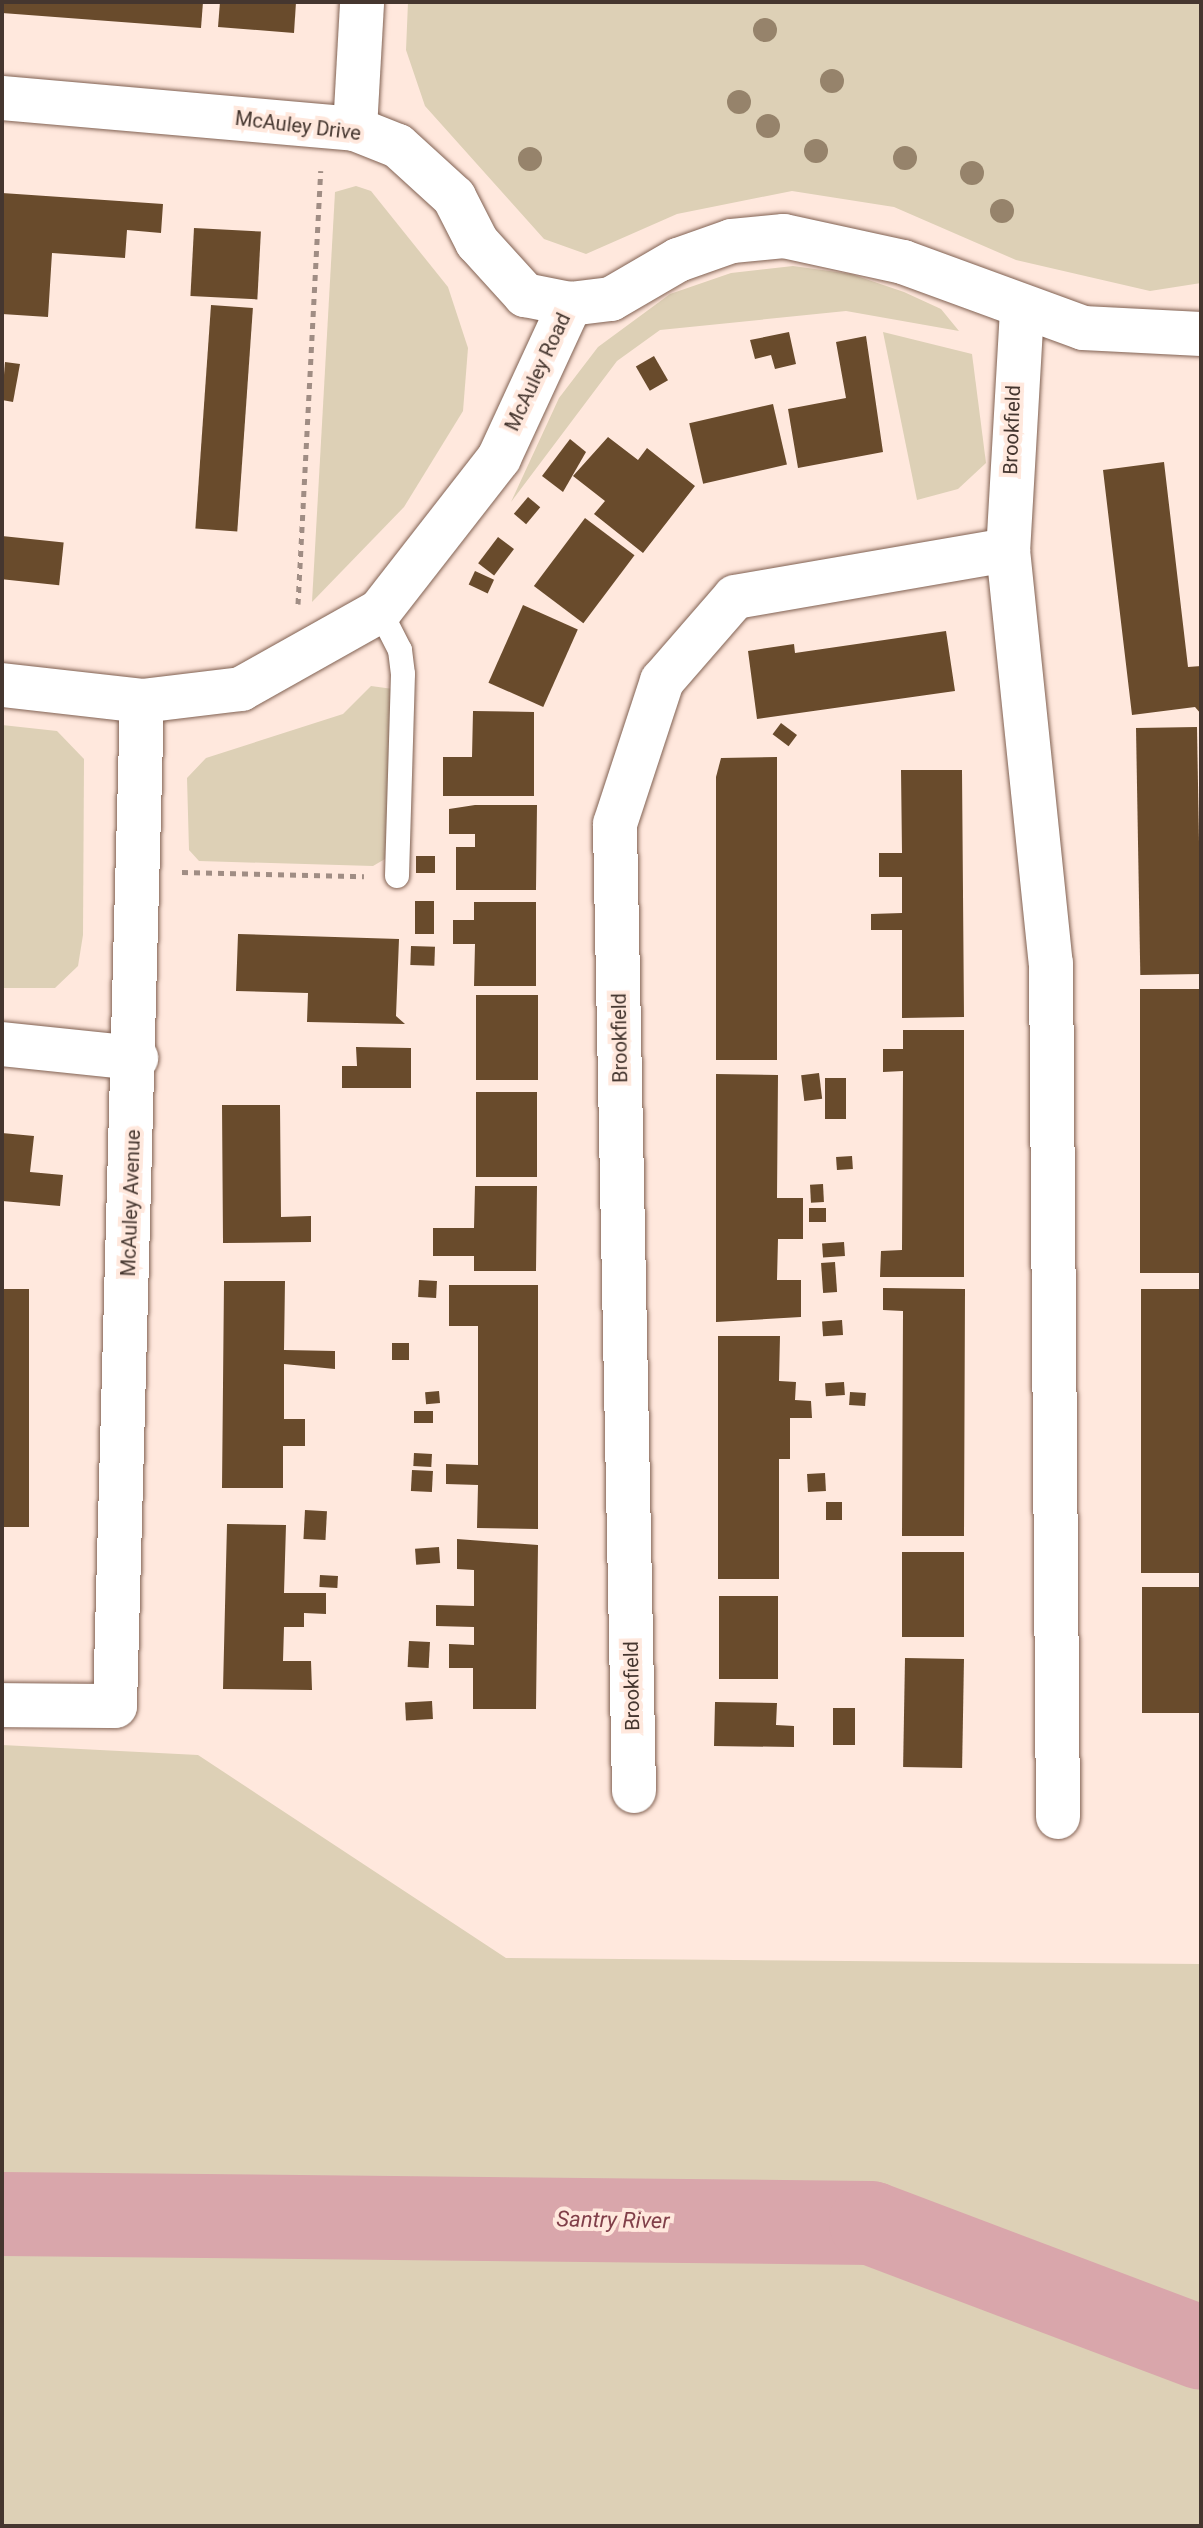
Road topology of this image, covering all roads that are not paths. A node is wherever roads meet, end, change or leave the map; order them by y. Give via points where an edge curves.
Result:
1 (362, 2) edge
2 (2, 98) edge
3 (339, 127) junction
4 (570, 304) junction
5 (1022, 310) junction
6 (1201, 334) edge
7 (1008, 550) junction
8 (380, 611) junction
9 (2, 685) edge
10 (142, 701) junction
11 (397, 876) road end
12 (2, 1044) edge
13 (136, 1058) junction
14 (2, 1705) edge
15 (634, 1791) dead end
16 (1058, 1817) dead end

1 - 3 street
2 - 3 street, McAuley Drive
3 - 4 street, McAuley Drive via 398,146 454,197 477,242 525,295
4 - 5 street, McAuley Road via 611,299 678,260 732,241 784,236 903,262
4 - 8 street, McAuley Road via 499,458
5 - 6 street, McAuley Road via 1083,328
5 - 7 street, Brookfield
7 - 15 street, Brookfield via 735,597 662,681 615,824
7 - 16 street, Brookfield via 1051,963
8 - 10 street, McAuley Road via 241,689
8 - 11 lane via 400,650 403,674
9 - 10 street, McAuley Road
10 - 13 street, McAuley Avenue
12 - 13 street
13 - 14 street, McAuley Avenue via 115,1706

